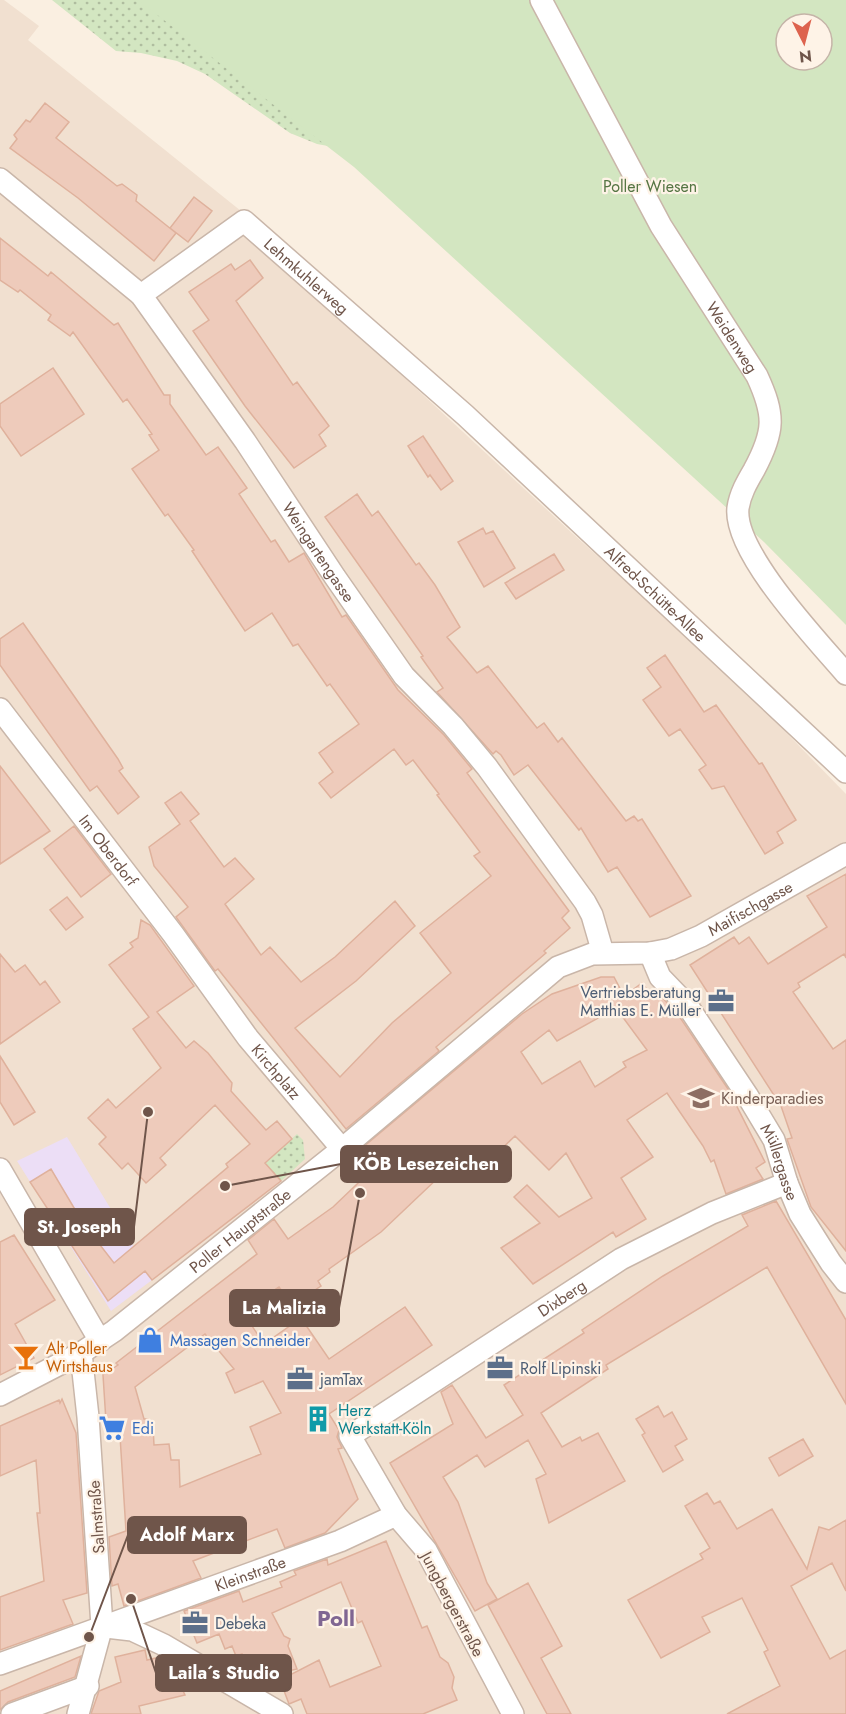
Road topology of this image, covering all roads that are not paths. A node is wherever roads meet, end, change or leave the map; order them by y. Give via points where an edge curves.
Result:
1 (541, 0) edge
2 (0, 179) edge
3 (141, 295) junction
4 (465, 415) joint
5 (846, 674) edge
6 (0, 709) edge
7 (846, 772) edge
8 (846, 854) edge
9 (603, 953) junction
10 (650, 953) junction
11 (214, 993) joint
12 (342, 1149) junction
13 (3, 1181) edge
14 (787, 1184) junction
15 (846, 1282) edge
16 (100, 1341) junction
17 (81, 1353) junction
18 (0, 1395) edge
19 (350, 1436) joint
20 (396, 1515) junction
21 (102, 1626) junction
22 (0, 1664) edge
23 (88, 1686) junction
24 (12, 1714) edge
25 (78, 1714) edge
26 (282, 1714) edge
27 (513, 1714) edge

1 - 5 street, Weidenweg via 661,226 757,375 771,415 771,434 743,489 738,508 740,528 761,569
2 - 3 street, Weingartengasse
3 - 4 street, Lehmkuhlerweg via 244,221
3 - 9 street, Weingartengasse via 404,676 487,767 585,902
4 - 7 street, Alfred-Schütte-Allee
6 - 11 street, Im Oberdorf
8 - 10 street, Maifischgasse via 701,936 672,949
9 - 10 street, Poller Hauptstraße
9 - 12 street, Poller Hauptstraße via 550,973
10 - 14 street, Müllergasse via 660,977 687,1005 774,1140
11 - 12 street, Kirchplatz
12 - 16 street, Poller Hauptstraße
13 - 16 street
14 - 15 street, Müllergasse via 800,1214
14 - 19 street, Dixberg via 712,1213 621,1259
16 - 17 street, Poller Hauptstraße
17 - 18 street, Poller Hauptstraße
17 - 21 street, Salmstraße
19 - 20 street, Jungbergerstraße
20 - 21 street, Kleinstraße via 340,1541
20 - 27 street, Jungbergerstraße via 426,1550
21 - 22 street, Kleinstraße
21 - 23 street, Salmstraße
21 - 26 street via 132,1630
23 - 24 street
23 - 25 street, Salmstraße

